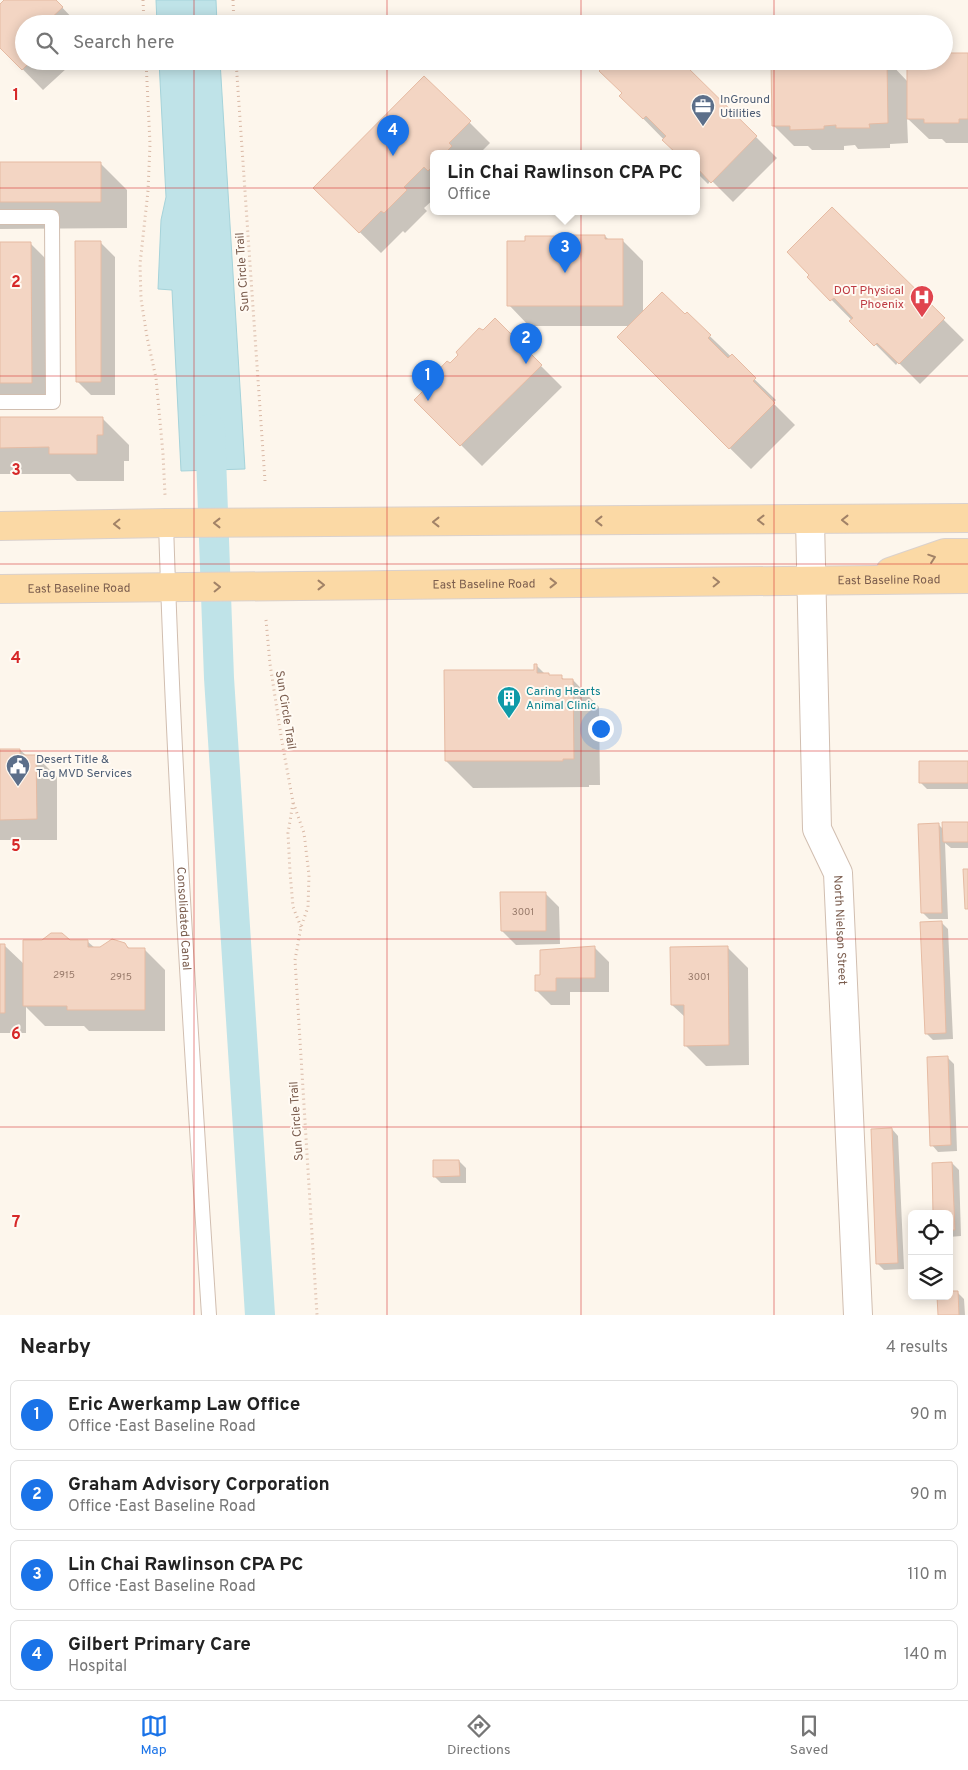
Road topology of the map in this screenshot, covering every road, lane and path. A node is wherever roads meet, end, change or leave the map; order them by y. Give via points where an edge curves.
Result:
1 (143, 0) edge
2 (233, 0) edge
3 (144, 15) edge
4 (234, 15) edge
5 (146, 70) edge
6 (237, 70) edge
7 (0, 217) edge
8 (0, 402) edge
9 (265, 480) dead end
10 (968, 518) edge
11 (810, 520) junction
12 (166, 523) junction
13 (0, 526) edge
14 (968, 553) edge
15 (869, 579) junction
16 (968, 579) edge
17 (811, 581) junction
18 (168, 588) junction
19 (0, 589) edge
20 (266, 620) dead end
21 (293, 802) junction
22 (301, 927) junction
23 (209, 1315) edge
24 (317, 1315) edge
25 (858, 1315) edge

1 - 3 path
2 - 4 path
5 - 12 path via 150,144 140,264 141,299 156,378
6 - 9 path, Sun Circle Trail
7 - 8 lane via 52,217 53,402
10 -> 11 main road
11 -> 12 main road
11 - 17 street, North Nielson Street
12 -> 13 main road
12 - 18 lane, Consolidated Canal
15 -> 14 main road via 945,553
15 - 16 main road, East Baseline Road
15 - 17 main road, East Baseline Road
18 -> 17 main road, East Baseline Road
17 - 25 street, North Nielson Street via 817,829 838,873
18 - 19 main road, East Baseline Road
18 - 23 lane, Consolidated Canal via 187,991
20 - 21 path, Sun Circle Trail via 270,664
21 - 22 path, Sun Circle Trail via 288,833 290,872 293,907
21 - 22 path, Sun Circle Trail via 304,833 309,876 308,907
22 - 24 path, Sun Circle Trail via 295,960

